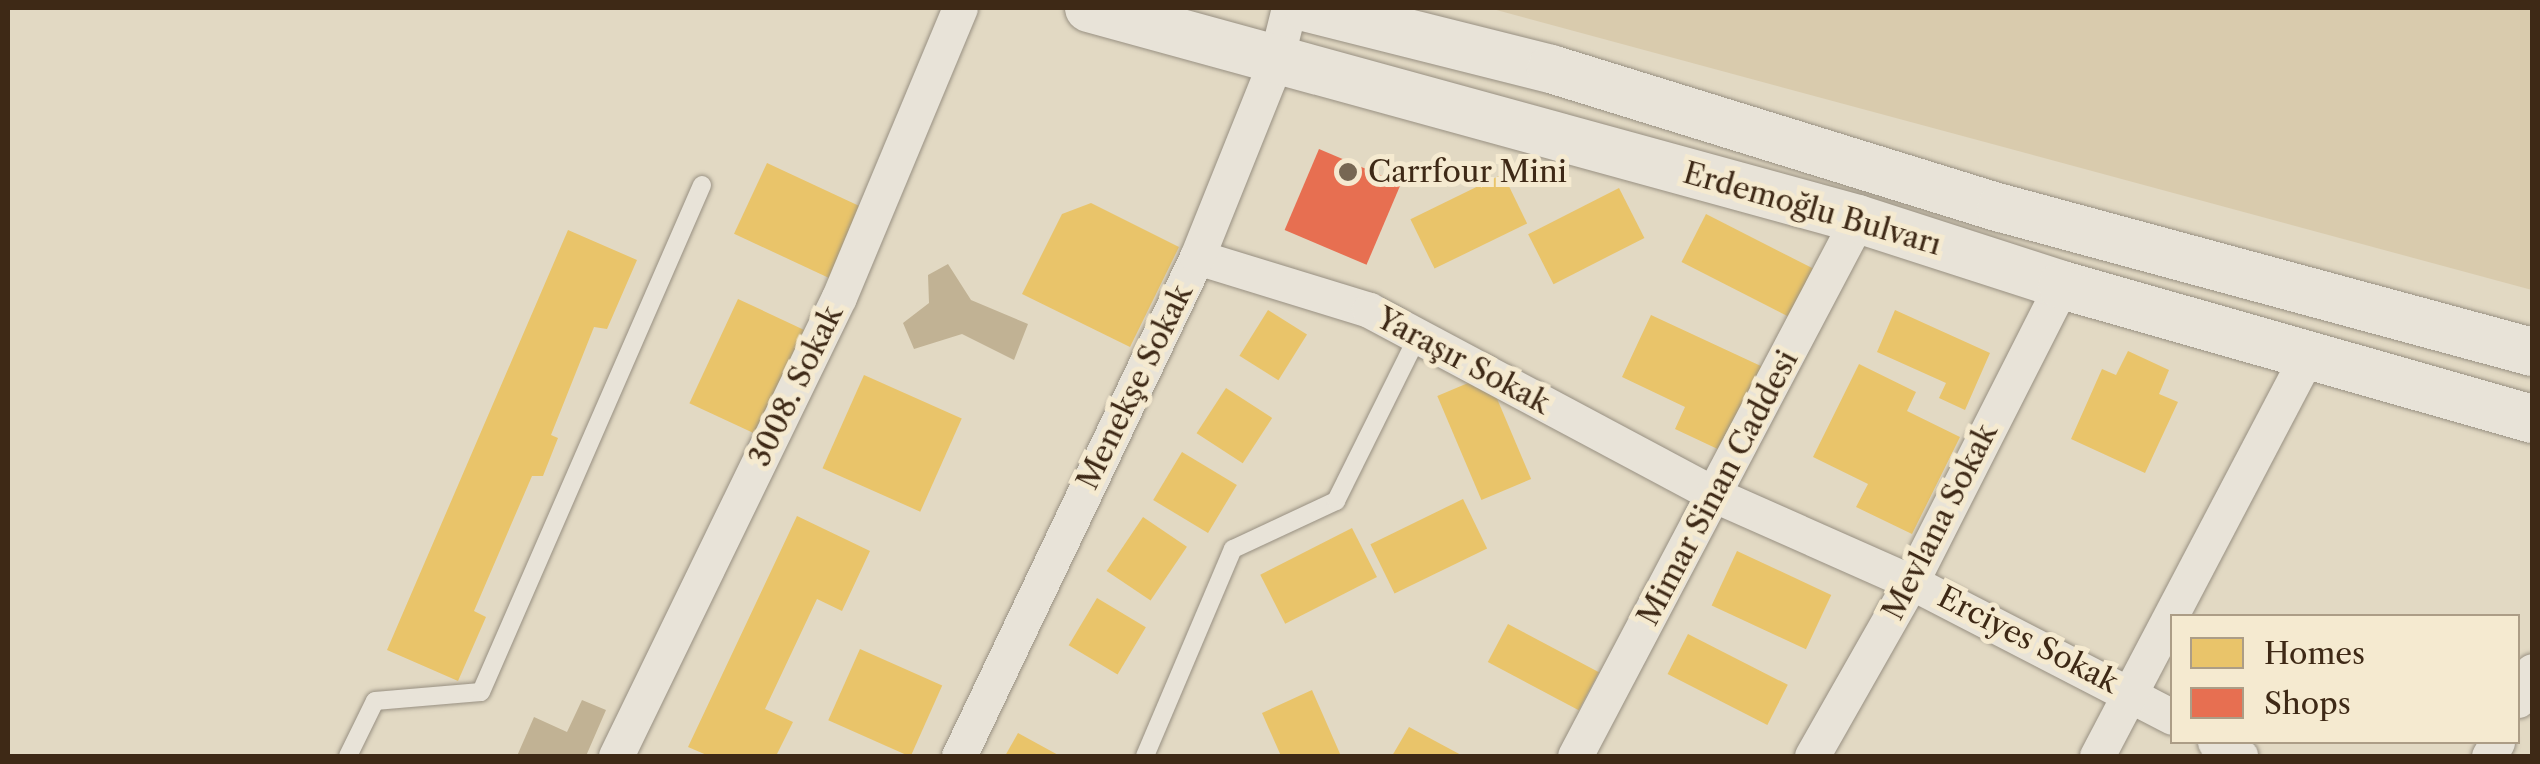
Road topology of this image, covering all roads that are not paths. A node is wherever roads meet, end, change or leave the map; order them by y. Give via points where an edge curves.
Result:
1 (960, 8) edge
2 (1088, 8) edge
3 (1289, 8) edge
4 (1308, 8) edge
5 (1276, 60) junction
6 (702, 185) dead end
7 (1858, 219) junction
8 (1197, 258) junction
9 (2062, 285) junction
10 (1418, 336) junction
11 (2532, 352) edge
12 (2308, 354) junction
13 (2532, 419) edge
14 (1716, 496) junction
15 (1912, 582) junction
16 (2172, 614) edge
17 (2170, 618) edge
18 (2532, 671) edge
19 (2131, 693) junction
20 (2520, 696) edge
21 (2170, 716) edge
22 (348, 756) edge
23 (616, 756) edge
24 (959, 756) edge
25 (1145, 756) edge
26 (1575, 756) edge
27 (1812, 756) edge
28 (2097, 756) edge

1 - 23 street, 3008. Sokak via 838,296
2 - 5 main road, Erdemoğlu Bulvarı
3 - 5 street, Menekşe Sokak
4 - 11 main road, Erdemoğlu Bulvarı via 1551,69 2002,208
5 - 7 main road, Erdemoğlu Bulvarı
5 - 8 street, Menekşe Sokak
6 - 22 lane via 482,692 375,701
7 - 9 main road, Erdemoğlu Bulvarı
7 - 14 street, Mimar Sinan Caddesi
8 - 10 street, Yaraşır Sokak via 1369,310
8 - 24 street, Menekşe Sokak
9 - 12 main road, Erdemoğlu Bulvarı
9 - 15 street, Mevlana Sokak
10 - 14 street, Yaraşır Sokak
10 - 25 lane via 1336,501 1233,550
12 - 13 main road, Erdemoğlu Bulvarı
12 - 16 street
14 - 15 street, Erciyes Sokak
14 - 26 street, Mimar Sinan Caddesi
15 - 19 street, Erciyes Sokak
15 - 27 street, Mevlana Sokak
17 - 19 street
18 - 20 street
19 - 21 street, Erciyes Sokak
19 - 28 street

